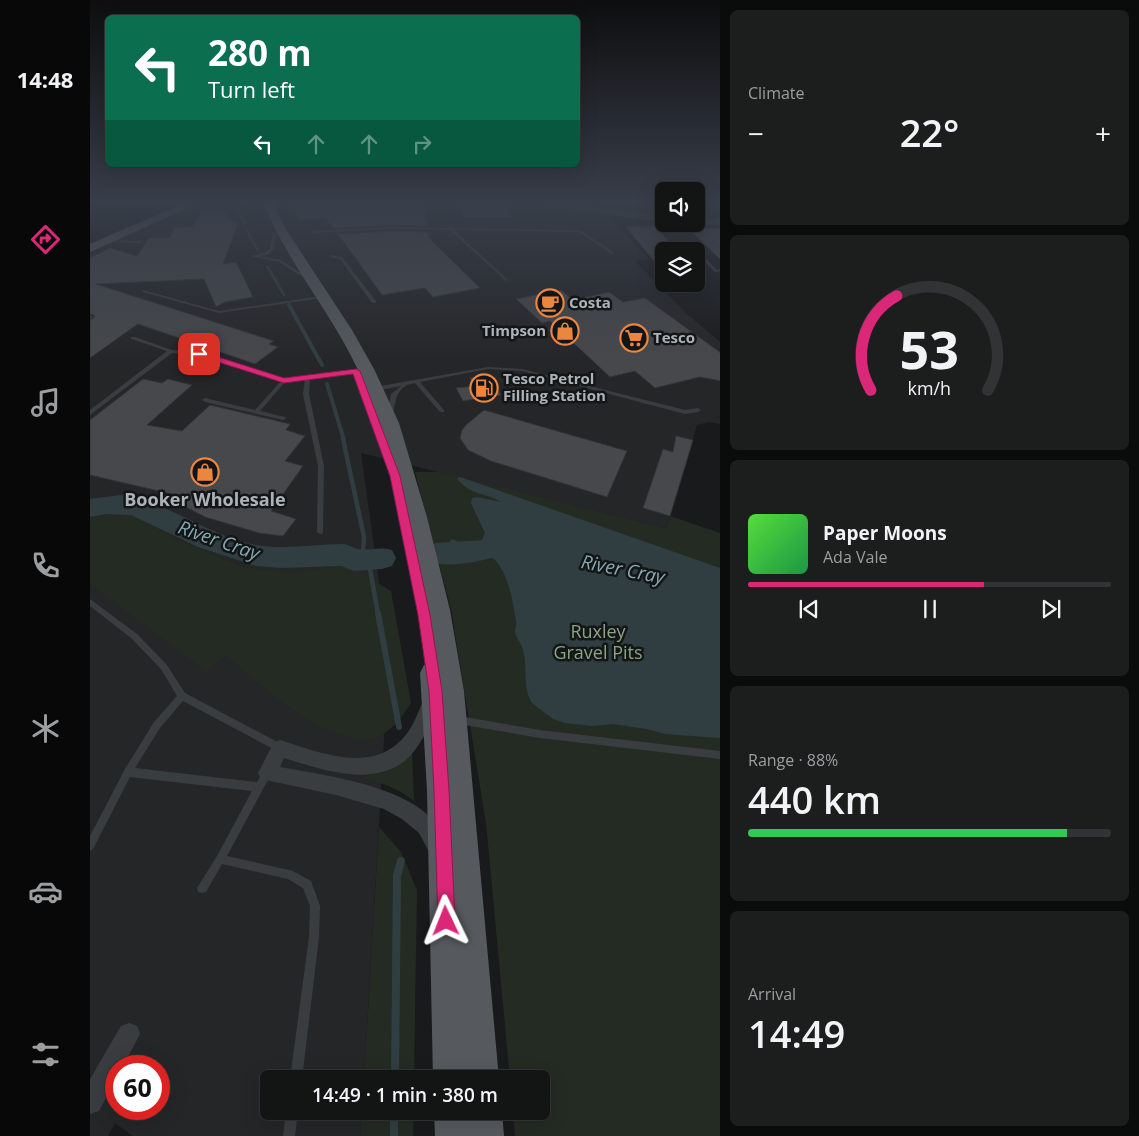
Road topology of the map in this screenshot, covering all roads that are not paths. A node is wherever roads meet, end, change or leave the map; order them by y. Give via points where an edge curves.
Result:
1 (253, 256) edge
2 (289, 256) edge
3 (292, 256) edge
4 (331, 256) dead end
5 (480, 256) edge
6 (705, 260) edge
7 (720, 270) edge
8 (300, 274) junction
9 (506, 280) dead end
10 (144, 291) dead end
11 (318, 293) junction
12 (374, 302) dead end
13 (133, 338) dead end
14 (171, 351) junction
15 (308, 377) junction
16 (369, 377) junction
17 (284, 380) junction
18 (417, 382) junction
19 (407, 384) junction
20 (205, 400) dead end
21 (698, 410) dead end
22 (442, 411) dead end
23 (256, 412) junction
24 (90, 413) edge
25 (282, 418) dead end
26 (390, 423) junction
27 (395, 476) junction
28 (320, 532) dead end
29 (90, 602) edge
30 (435, 691) junction
31 (182, 696) junction
32 (454, 719) junction
33 (280, 748) junction
34 (720, 756) edge
35 (128, 772) junction
36 (263, 780) junction
37 (90, 846) edge
38 (220, 859) junction
39 (202, 888) dead end
40 (129, 1034) dead end
41 (297, 1070) edge
42 (442, 1070) edge
43 (452, 1070) edge
44 (479, 1070) edge
45 (90, 1102) edge
46 (291, 1120) edge
47 (442, 1120) edge
48 (454, 1120) edge
49 (483, 1120) edge
50 (289, 1136) edge
51 (442, 1136) edge
52 (455, 1136) edge
53 (484, 1136) edge

1 - 8 lane via 280,261
2 - 8 main road
3 - 11 main road
4 - 12 lane via 341,258
5 - 9 lane
6 - 7 lane via 716,271
8 - 11 main road
10 - 11 lane via 219,312
11 - 16 main road via 339,336
11 - 16 main road
13 - 14 lane
14 - 17 lane via 199,354
14 - 24 lane
15 - 16 lane
15 - 17 lane
15 - 28 lane via 306,394 321,466
16 - 19 lane
16 - 26 main road
16 - 27 main road
16 - 27 main road via 398,473
17 - 23 lane
18 - 19 lane
18 - 21 lane via 488,368 522,370 685,412
18 - 22 lane
19 - 26 lane via 394,394
20 - 23 lane
23 - 25 lane
26 - 32 main road via 418,517 431,575
27 - 30 main road via 422,605
29 - 31 lane via 134,636 164,667
30 - 33 street via 418,733 408,747 389,760 367,766 340,766
30 - 43 main road via 442,790
31 - 33 lane
31 - 35 lane via 157,725
32 - 34 lane via 540,734
32 - 44 main road
33 - 36 street
35 - 36 lane
35 - 37 lane
36 - 38 lane
36 - 42 street via 382,799 412,814 426,825 433,836 440,894
38 - 39 lane
38 - 41 lane via 290,874 307,885 315,906
40 - 45 street
46 - 50 lane
47 - 51 street
48 - 52 main road
49 - 53 main road

